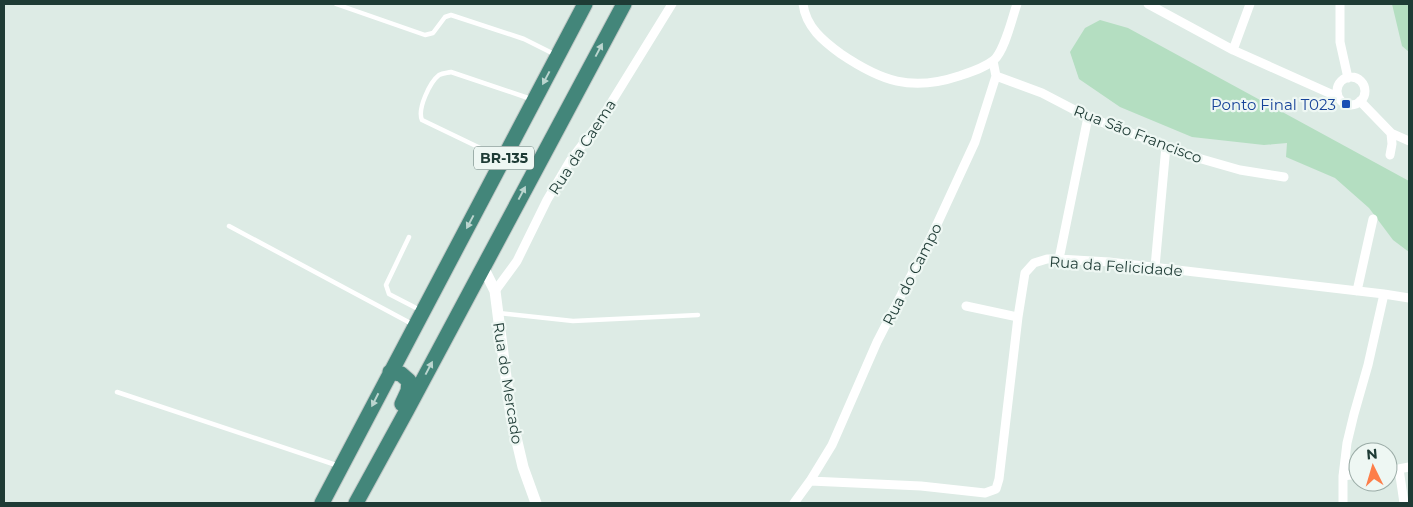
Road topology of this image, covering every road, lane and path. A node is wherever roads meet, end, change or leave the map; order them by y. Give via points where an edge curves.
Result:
1 (336, 4) edge
2 (585, 4) edge
3 (624, 4) edge
4 (672, 4) edge
5 (803, 4) edge
6 (1017, 4) edge
7 (1148, 4) edge
8 (1250, 4) edge
9 (1340, 4) edge
10 (1233, 50) junction
11 (558, 56) junction
12 (993, 61) junction
13 (996, 76) junction
14 (1344, 80) junction
15 (1313, 86) junction
16 (1338, 97) junction
17 (534, 101) junction
18 (1360, 101) junction
19 (1088, 117) junction
20 (1392, 133) junction
21 (1409, 142) edge
22 (1166, 146) junction
23 (1390, 155) dead end
24 (504, 159) junction
25 (1284, 177) dead end
26 (1373, 220) dead end
27 (229, 226) dead end
28 (409, 237) dead end
29 (1059, 259) junction
30 (483, 267) junction
31 (1154, 267) junction
32 (495, 291) junction
33 (1357, 291) junction
34 (1384, 294) junction
35 (466, 298) junction
36 (1409, 298) edge
37 (966, 306) dead end
38 (423, 311) junction
39 (498, 313) junction
40 (698, 315) dead end
41 (1018, 317) junction
42 (415, 325) junction
43 (390, 372) junction
44 (117, 392) dead end
45 (341, 466) junction
46 (1409, 467) edge
47 (1399, 469) joint
48 (1348, 475) edge
49 (1343, 476) junction
50 (810, 481) junction
51 (322, 503) edge
52 (347, 503) edge
53 (356, 503) edge
54 (536, 503) edge
55 (794, 503) edge
56 (1343, 503) edge
57 (1404, 503) edge

1 - 11 lane via 426,35 433,33 444,17 451,15 524,39
2 - 11 highway, BR-135
30 -> 3 highway, BR-135
4 - 32 street, Rua da Caema via 598,124 570,161 517,261
5 - 12 street via 811,27 832,48 890,80 917,83 945,81
6 - 12 street via 1000,53
7 - 10 street
8 - 10 street
9 - 14 street
10 - 15 street
11 -> 17 highway, BR-135
12 - 13 street, Rua do Campo
13 - 19 street, Rua São Francisco via 1042,93
13 - 50 street, Rua do Campo via 975,142 877,342 832,445
14 - 15 street via 1325,87
14 - 16 street via 1337,89
14 - 18 street via 1358,79 1363,84 1364,95
15 - 16 street
16 - 18 street via 1350,105
17 - 24 highway, BR-135
17 - 24 lane via 451,72 441,74 430,84 420,112 422,120
18 - 20 street
19 - 22 street, Rua São Francisco
19 - 29 street
20 - 21 street
20 - 23 street
22 - 25 street, Rua São Francisco via 1218,165
22 - 31 street
24 -> 38 highway, BR-135
26 - 33 street
27 - 42 lane
28 - 38 lane via 386,285 389,294
29 - 31 street, Rua da Felicidade
29 - 41 street, Rua da Felicidade via 1040,261 1025,273
30 - 32 street, Rua do Mercado
30 - 35 highway, BR-135
31 - 33 street, Rua da Felicidade
32 - 35 street via 480,289
32 - 39 street, Rua do Mercado
33 - 34 street, Rua da Felicidade
34 - 36 street, Rua da Felicidade
34 - 49 street via 1347,444
53 -> 35 highway, BR-135
37 - 41 street
38 - 42 highway, BR-135
39 - 40 lane via 573,321
39 - 54 street, Rua do Mercado via 511,416 523,467
41 - 50 street, Rua da Felicidade via 996,489 985,493 921,486
42 - 43 highway, BR-135
43 -> 45 highway, BR-135
43 - 52 highway via 405,376 408,391
44 - 45 lane
45 - 51 highway, BR-135
46 - 47 street
47 - 57 street
48 - 49 street
49 - 56 street
50 - 55 street, Rua do Campo

